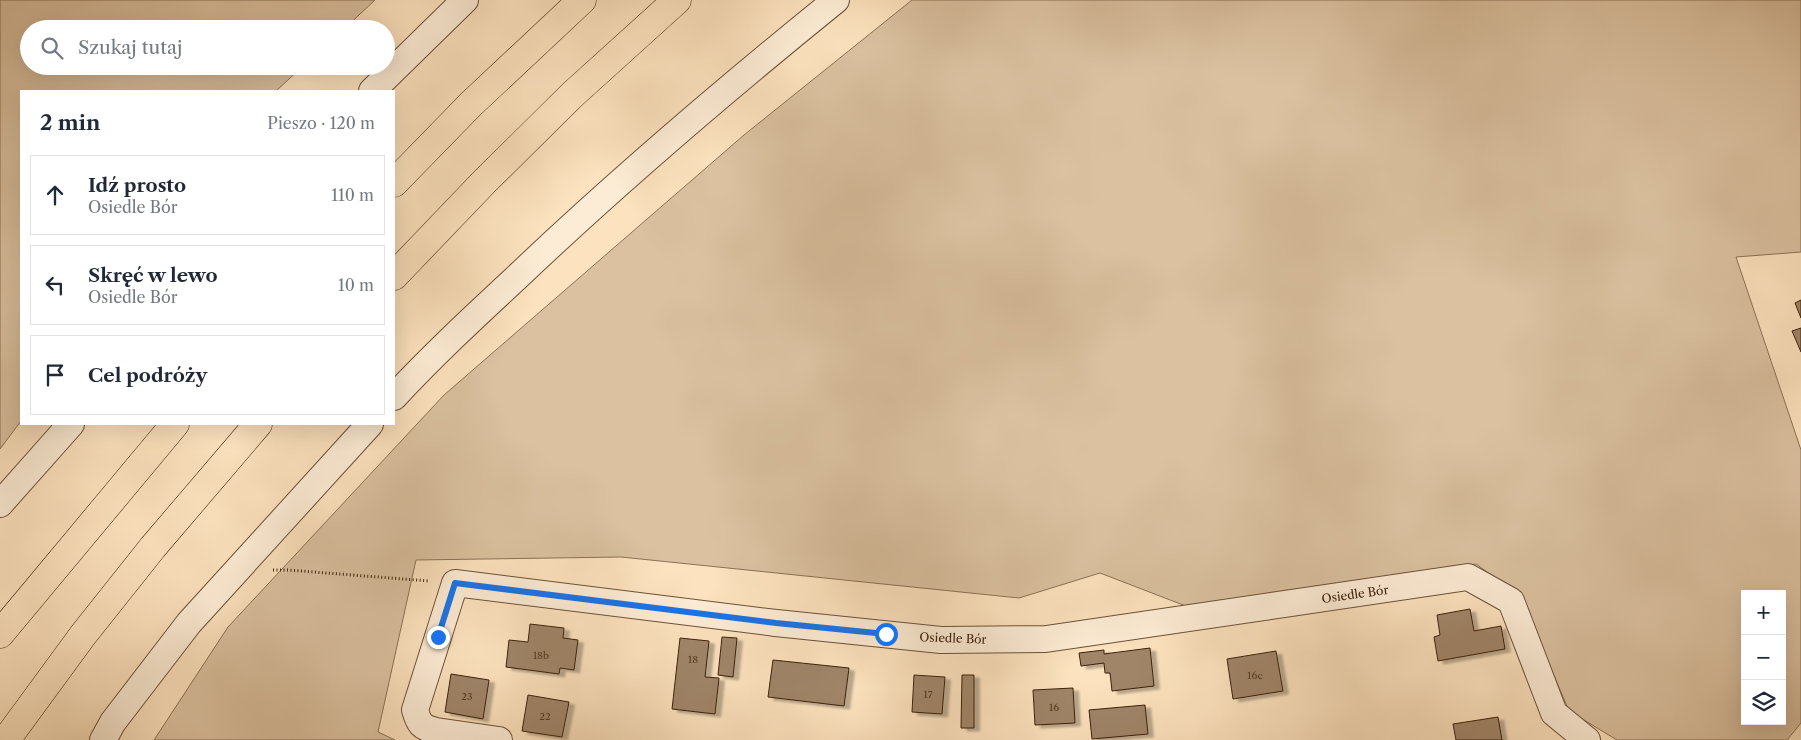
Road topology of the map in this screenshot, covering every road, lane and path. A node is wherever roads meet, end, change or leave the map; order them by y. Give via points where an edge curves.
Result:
1 (466, 0) edge
2 (582, 0) edge
3 (677, 0) edge
4 (836, 0) edge
5 (395, 69) edge
6 (389, 75) edge
7 (373, 90) edge
8 (395, 182) edge
9 (395, 275) edge
10 (395, 397) edge
11 (70, 425) edge
12 (174, 425) edge
13 (257, 425) edge
14 (369, 425) edge
15 (0, 504) edge
16 (237, 571) junction
17 (455, 583) junction
18 (0, 634) edge
19 (1580, 738) edge
20 (6, 740) edge
21 (104, 740) edge
22 (499, 740) edge

1 - 5 street
2 - 8 main road via 471,104
3 - 9 main road via 572,95
4 - 10 street via 747,71 570,227 423,366
6 - 7 street
11 - 15 street
12 - 18 main road
13 - 20 main road via 95,620
14 - 16 street
16 - 17 path via 288,570
16 - 21 street via 189,623 113,722
17 - 19 street, Osiedle Bór via 941,640 1046,639 1468,578 1511,601 1554,713
17 - 22 street via 415,710 418,722 436,731

